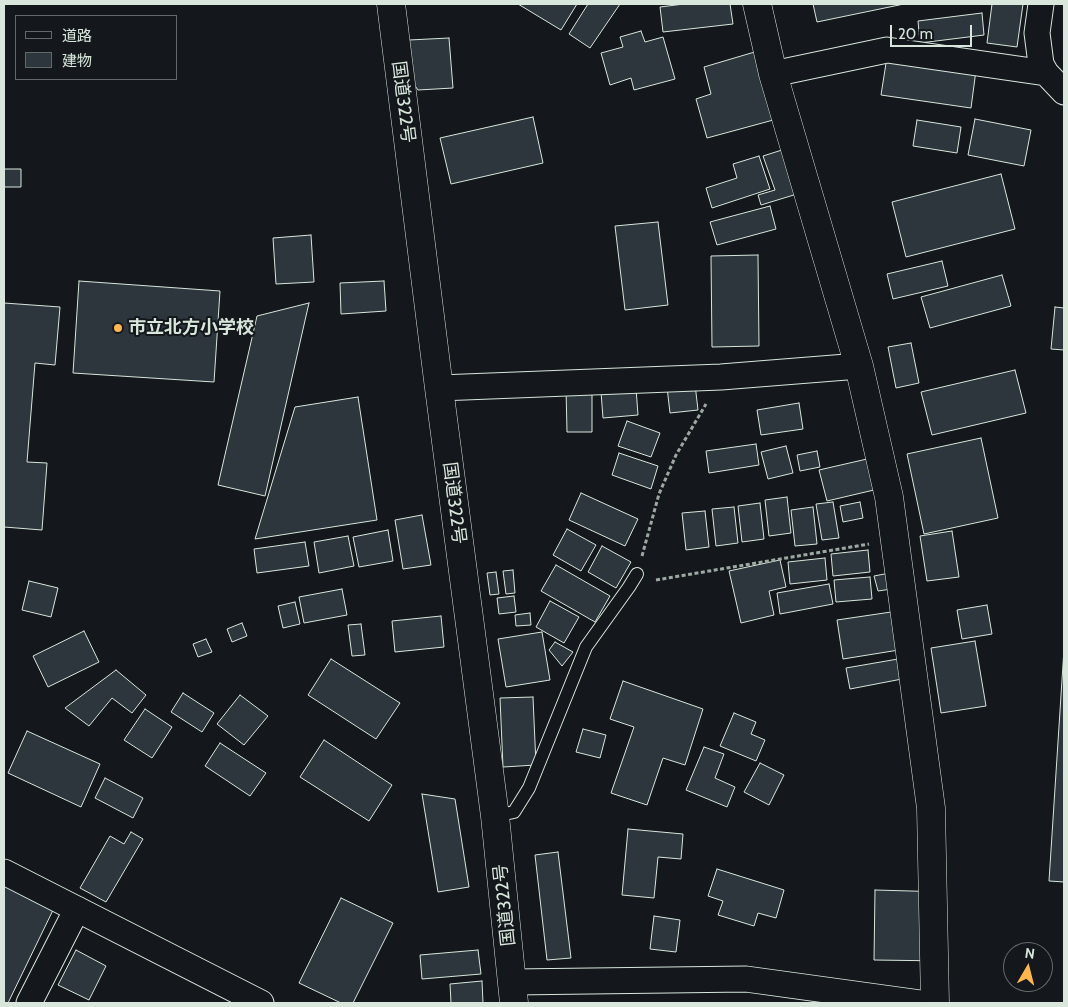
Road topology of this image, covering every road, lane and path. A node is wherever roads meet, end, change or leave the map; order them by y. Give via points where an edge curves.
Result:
1 (391, 4) edge
2 (757, 4) edge
3 (1041, 4) edge
4 (1046, 73) junction
5 (773, 74) junction
6 (1064, 92) edge
7 (859, 366) junction
8 (721, 377) junction
9 (439, 388) junction
10 (895, 540) junction
11 (637, 574) junction
12 (495, 816) junction
13 (4, 872) edge
14 (78, 908) junction
15 (514, 993) edge
16 (252, 1002) edge
17 (29, 1003) edge
18 (920, 1003) edge
19 (935, 1003) edge

1 - 9 main road, 国道322号
2 - 5 main road
3 - 4 street via 1037,33 1041,64
4 - 5 street via 887,50
4 - 6 street
5 - 7 main road
7 - 8 street
7 - 10 main road via 889,497
8 - 9 street
8 - 11 path via 676,455 659,494
9 - 12 main road, 国道322号
10 - 11 path via 651,580
10 - 19 main road via 931,808
11 - 12 lane via 586,647 529,788 514,812
12 - 15 main road, 国道322号
13 - 14 street
14 - 16 street
14 - 17 street
15 - 18 street via 746,979

